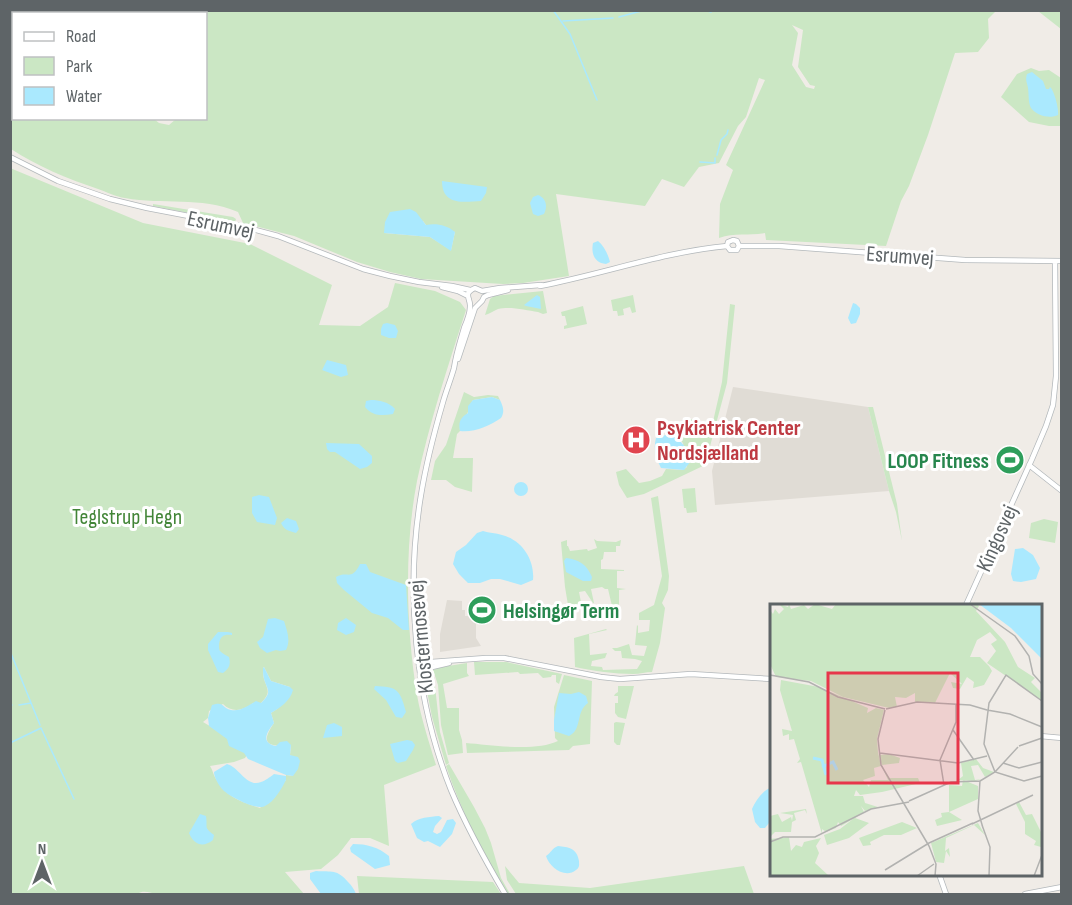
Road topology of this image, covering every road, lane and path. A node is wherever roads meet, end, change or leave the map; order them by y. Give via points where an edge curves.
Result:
1 (10, 158) edge
2 (728, 246) junction
3 (739, 246) junction
4 (1054, 261) junction
5 (1062, 261) edge
6 (434, 284) junction
7 (470, 290) junction
8 (483, 294) junction
9 (468, 296) junction
10 (470, 302) junction
11 (478, 304) junction
12 (454, 367) junction
13 (1029, 465) junction
14 (1062, 491) edge
15 (966, 604) edge
16 (458, 660) junction
17 (419, 661) junction
18 (421, 672) junction
19 (770, 679) edge
20 (1042, 736) edge
21 (1062, 738) edge
22 (940, 875) edge
23 (1062, 887) edge
24 (505, 894) edge
25 (946, 894) edge
26 (1025, 894) edge

1 - 6 main road, Esrumvej via 58,181 110,199 241,226 366,270
2 - 3 main road via 734,251
2 - 3 main road via 733,240
2 - 8 main road via 683,251 582,278 500,288
3 - 4 main road, Esrumvej via 965,260
4 - 5 main road, Esrumvej
4 - 13 main road, Kingosvej via 1055,392
6 - 7 main road, Esrumvej
6 - 9 main road, Esrumvej
7 - 8 main road via 476,288
7 - 9 main road
8 - 11 main road
9 - 10 main road
10 - 11 main road
10 - 12 main road, Klostermosevej
11 - 12 main road, Klostermosevej
12 - 17 main road, Klostermosevej via 426,465 417,518 413,595
13 - 14 main road
13 - 15 main road, Kingosvej
16 - 17 main road
16 - 18 main road
16 - 19 main road via 504,658 620,679 692,674
17 - 18 main road, Klostermosevej
18 - 24 main road, Klostermosevej via 428,713 451,788
20 - 21 main road
22 - 25 main road
23 - 26 main road

